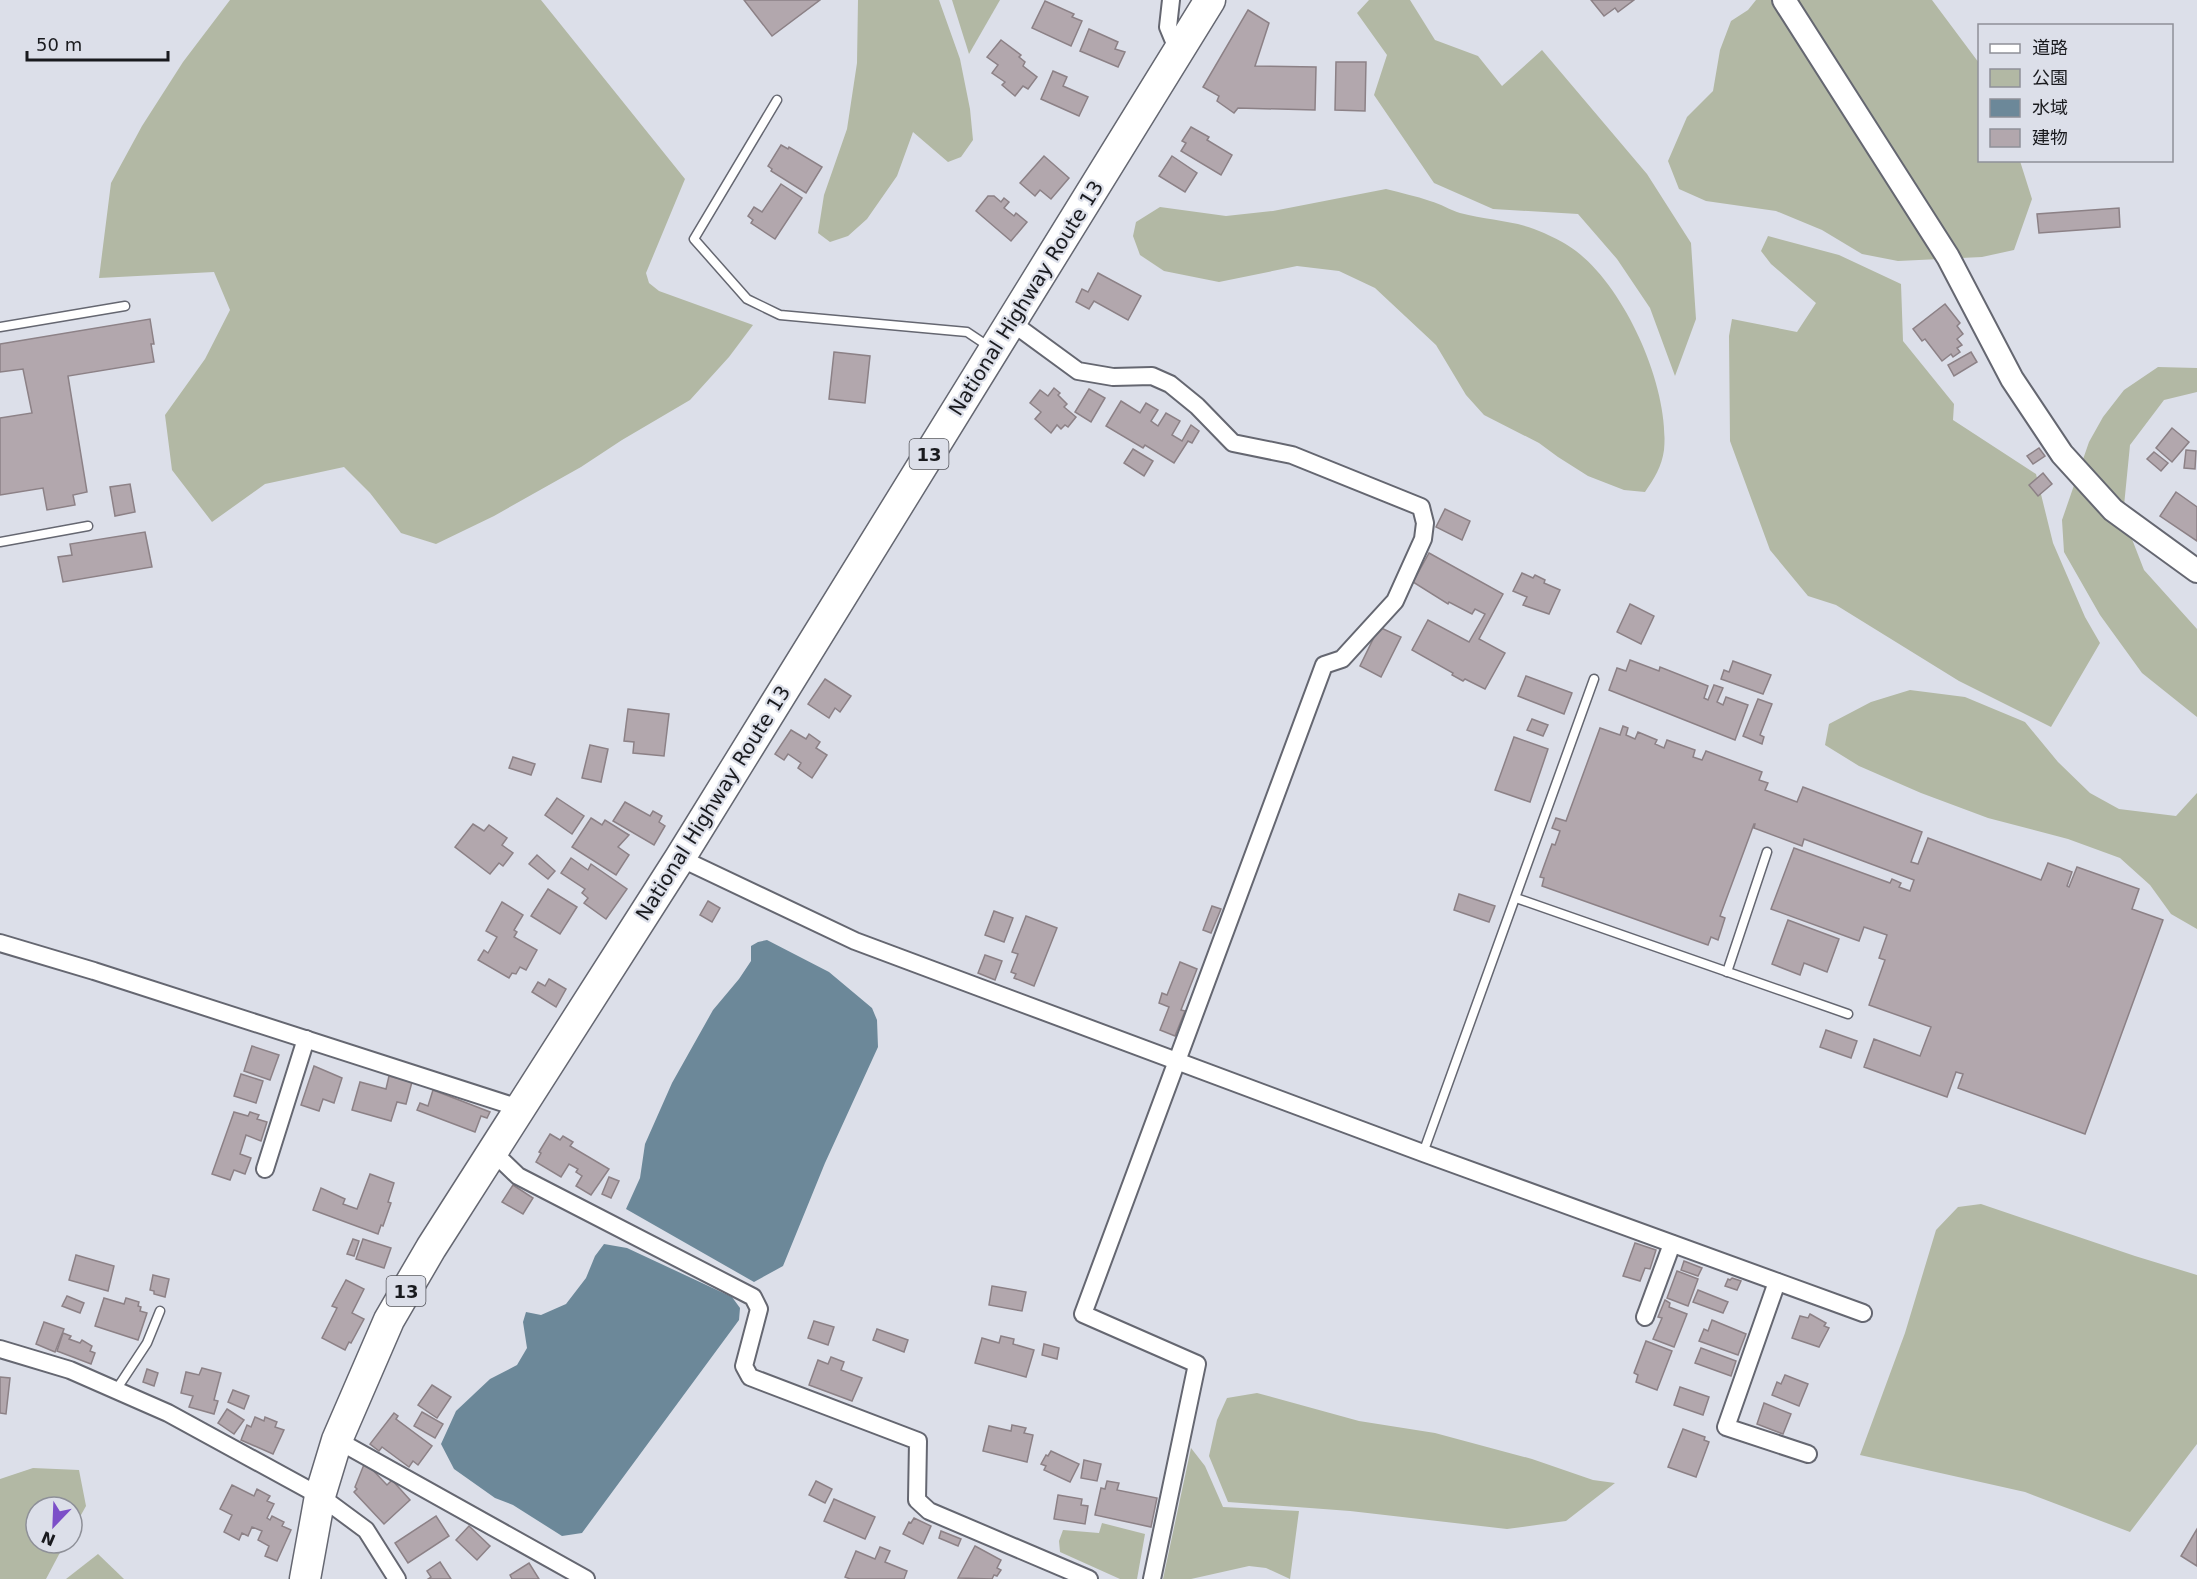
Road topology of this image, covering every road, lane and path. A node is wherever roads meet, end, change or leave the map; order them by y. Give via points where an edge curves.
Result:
1 (1171, 0) edge
2 (1210, 0) edge
3 (1784, 0) edge
4 (1178, 51) junction
5 (777, 100) dead end
6 (125, 306) dead end
7 (1011, 322) junction
8 (0, 327) edge
9 (993, 350) junction
10 (88, 526) dead end
11 (0, 542) edge
12 (2197, 571) edge
13 (1594, 679) dead end
14 (1767, 852) dead end
15 (680, 858) junction
16 (1516, 898) junction
17 (0, 943) edge
18 (1727, 972) junction
19 (1848, 1014) dead end
20 (306, 1039) junction
21 (1178, 1062) junction
22 (519, 1108) junction
23 (493, 1152) junction
24 (1423, 1154) junction
25 (265, 1169) dead end
26 (1672, 1244) junction
27 (1777, 1282) junction
28 (160, 1311) dead end
29 (1863, 1313) dead end
30 (1645, 1317) dead end
31 (0, 1350) edge
32 (116, 1390) junction
33 (338, 1440) junction
34 (1808, 1454) dead end
35 (320, 1496) junction
36 (305, 1579) edge
37 (397, 1579) edge
38 (586, 1579) edge
39 (1089, 1579) edge
40 (1152, 1579) edge

1 - 4 street via 1168,27
2 - 4 highway, 13
3 - 12 street via 1948,257 2012,379 2062,454 2114,510
4 - 7 highway, National Highway Route 13 / 13
5 - 9 lane via 694,239 747,298 780,315 967,332
6 - 8 lane
7 - 9 highway, National Highway Route 13 / 13
7 - 21 street via 1078,371 1113,377 1152,376 1170,384 1197,406 1233,443 1292,455 1421,507 1425,523 1423,539 1395,601 1342,659 1324,665
9 - 15 highway, National Highway Route 13 / 13
10 - 11 lane
13 - 16 lane
14 - 18 lane
15 - 21 street via 855,940
15 - 22 highway, National Highway Route 13 / 13
16 - 18 lane
16 - 24 lane
17 - 20 street
18 - 19 lane
20 - 22 street
20 - 25 street
21 - 24 street
21 - 40 street via 1083,1314 1197,1364
22 - 23 highway, National Highway Route 13 / 13
23 - 33 highway, National Highway Route 13 / 13 via 389,1320
23 - 39 street via 518,1176 753,1297 759,1309 744,1366 750,1377 918,1441 917,1500 929,1511
24 - 26 street
26 - 27 street
26 - 30 street
27 - 29 street
27 - 34 street via 1726,1427
28 - 32 lane via 147,1343
31 - 32 street via 70,1370
32 - 35 street via 168,1413
33 - 35 highway, National Highway Route 13 / 13
33 - 38 street
35 - 36 highway, National Highway Route 13 / 13
35 - 37 street via 366,1530

